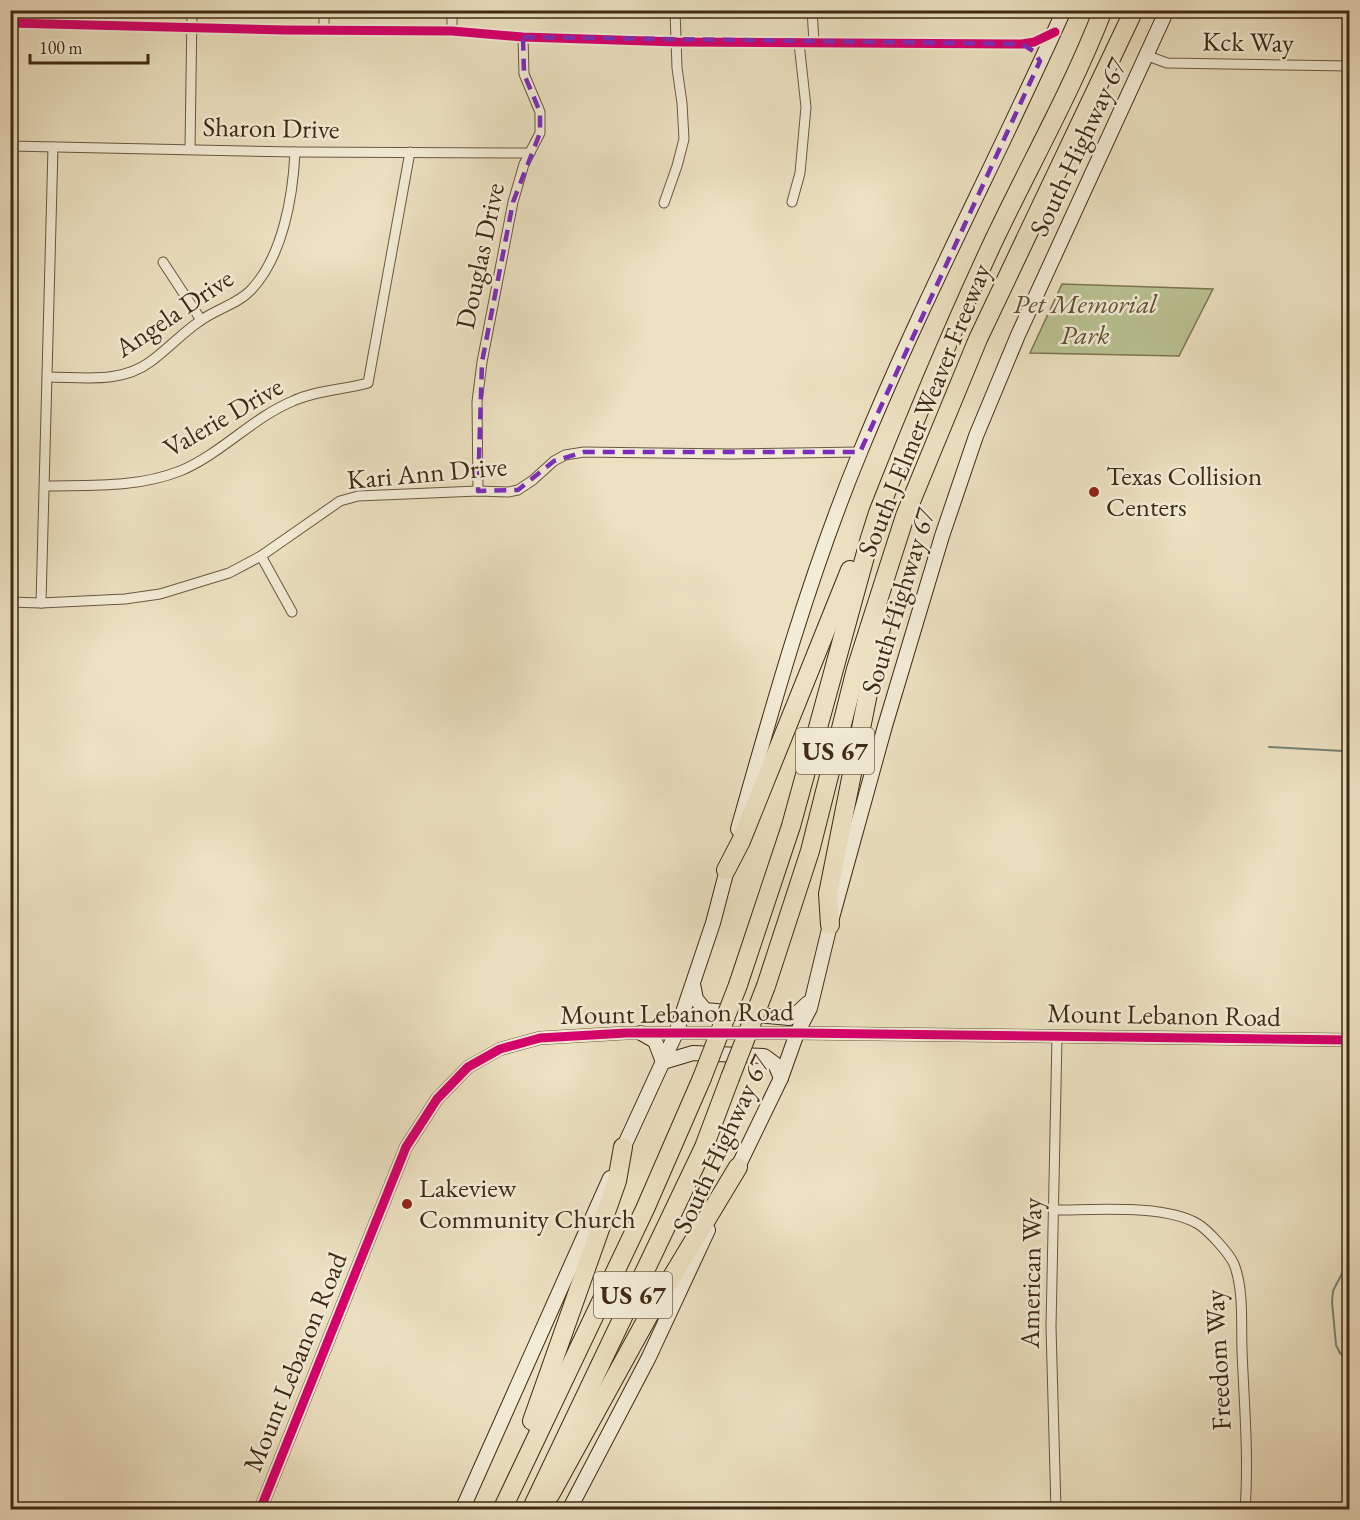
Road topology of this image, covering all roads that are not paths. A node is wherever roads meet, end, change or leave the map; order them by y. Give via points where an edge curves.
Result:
1 (62, 10) edge
2 (192, 10) edge
3 (324, 10) edge
4 (452, 10) edge
5 (675, 10) edge
6 (812, 10) edge
7 (1064, 10) edge
8 (1103, 10) edge
9 (1134, 10) edge
10 (1167, 10) edge
11 (10, 23) edge
12 (62, 25) junction
13 (192, 27) junction
14 (324, 30) junction
15 (452, 31) junction
16 (1055, 32) junction
17 (523, 37) junction
18 (676, 42) junction
19 (814, 42) junction
20 (799, 43) junction
21 (1022, 44) junction
22 (1148, 56) junction
23 (1040, 61) junction
24 (1350, 66) edge
25 (10, 146) edge
26 (53, 147) junction
27 (190, 148) junction
28 (294, 152) junction
29 (410, 153) junction
30 (530, 153) junction
31 (664, 202) dead end
32 (792, 202) dead end
33 (163, 262) dead end
34 (201, 320) junction
35 (48, 376) junction
36 (860, 452) junction
37 (45, 486) junction
38 (478, 491) junction
39 (904, 516) junction
40 (870, 538) junction
41 (261, 556) junction
42 (10, 602) edge
43 (41, 603) junction
44 (292, 612) dead end
45 (726, 870) junction
46 (830, 925) junction
47 (693, 984) junction
48 (811, 1000) junction
49 (641, 1033) junction
50 (676, 1033) junction
51 (797, 1033) junction
52 (1057, 1037) junction
53 (1350, 1040) edge
54 (663, 1062) junction
55 (781, 1078) junction
56 (623, 1148) junction
57 (738, 1167) junction
58 (1054, 1210) junction
59 (260, 1509) edge
60 (462, 1509) edge
61 (493, 1509) edge
62 (502, 1509) edge
63 (531, 1509) edge
64 (543, 1509) edge
65 (569, 1509) edge
66 (1056, 1509) edge
67 (1245, 1509) edge

1 - 12 street
2 - 13 street
3 - 14 street
4 - 15 street
5 - 18 street
6 - 19 street
7 - 16 main road
8 - 40 highway, South J Elmer Weaver Freeway / US 67 via 943,351
9 - 39 highway, South J Elmer Weaver Freeway / US 67 via 978,339
10 - 22 main road, South Highway 67
11 - 12 street
12 - 13 street
13 - 14 street
13 - 27 street
14 - 15 street
15 - 17 street
16 - 21 street
16 - 23 main road
17 - 18 street
17 - 30 street, Douglas Drive via 524,74 541,123
18 - 20 street
18 - 31 street via 684,138
19 - 20 street
19 - 21 street
20 - 32 street via 806,117 800,173
21 - 23 street
22 - 24 street, Kck Way via 1167,63
22 - 46 main road, South Highway 67 via 1032,302 976,436 892,703
23 - 36 main road
25 - 26 street, Sharon Drive
26 - 27 street, Sharon Drive
26 - 35 street
27 - 28 street, Sharon Drive
28 - 29 street, Sharon Drive
28 - 34 street, Angela Drive via 287,210 276,252 252,289
29 - 30 street, Sharon Drive
29 - 37 street, Valerie Drive via 368,383 294,400 261,417 182,470 153,480 125,485
30 - 38 street, Douglas Drive via 513,201 482,362 477,402
33 - 34 street
34 - 35 street, Angela Drive via 133,372 114,378
35 - 37 street
36 - 38 street, Kari Ann Drive via 584,452 554,461 518,490
36 - 45 main road via 805,598
37 - 43 street
38 - 41 street, Kari Ann Drive via 358,496 340,501
39 - 46 highway via 828,894
39 - 63 highway, South J Elmer Weaver Freeway / US 67, bridge via 855,669 810,851 766,986 704,1147
40 - 45 highway via 852,564
40 - 62 highway, South J Elmer Weaver Freeway / US 67, bridge via 791,826 738,985 645,1209
41 - 43 street, Kari Ann Drive via 229,573 160,594
41 - 44 street
42 - 43 street, Kari Ann Drive
45 - 47 main road
46 - 48 main road, South Highway 67
47 - 48 main road via 696,999 705,1010 789,1018
47 - 50 main road
48 - 51 main road, South Highway 67
49 - 50 street, Mount Lebanon Road
49 - 54 main road via 655,1041
49 - 59 street, Mount Lebanon Road via 540,1038 500,1049 468,1067 437,1099 406,1147
50 - 51 street, Mount Lebanon Road
50 - 54 main road
51 - 52 street, Mount Lebanon Road
51 - 55 main road, South Highway 67
52 - 53 street, Mount Lebanon Road
52 - 58 street, American Way
54 - 55 main road via 693,1053 764,1056 775,1064
54 - 56 main road
55 - 57 main road, South Highway 67
56 - 60 main road
56 - 61 highway via 617,1182 559,1349
57 - 64 highway via 649,1315
57 - 65 main road, South Highway 67 via 649,1358
58 - 66 street, American Way via 1051,1327
58 - 67 street, Freedom Way via 1158,1211 1179,1215 1199,1224 1233,1263 1239,1290

